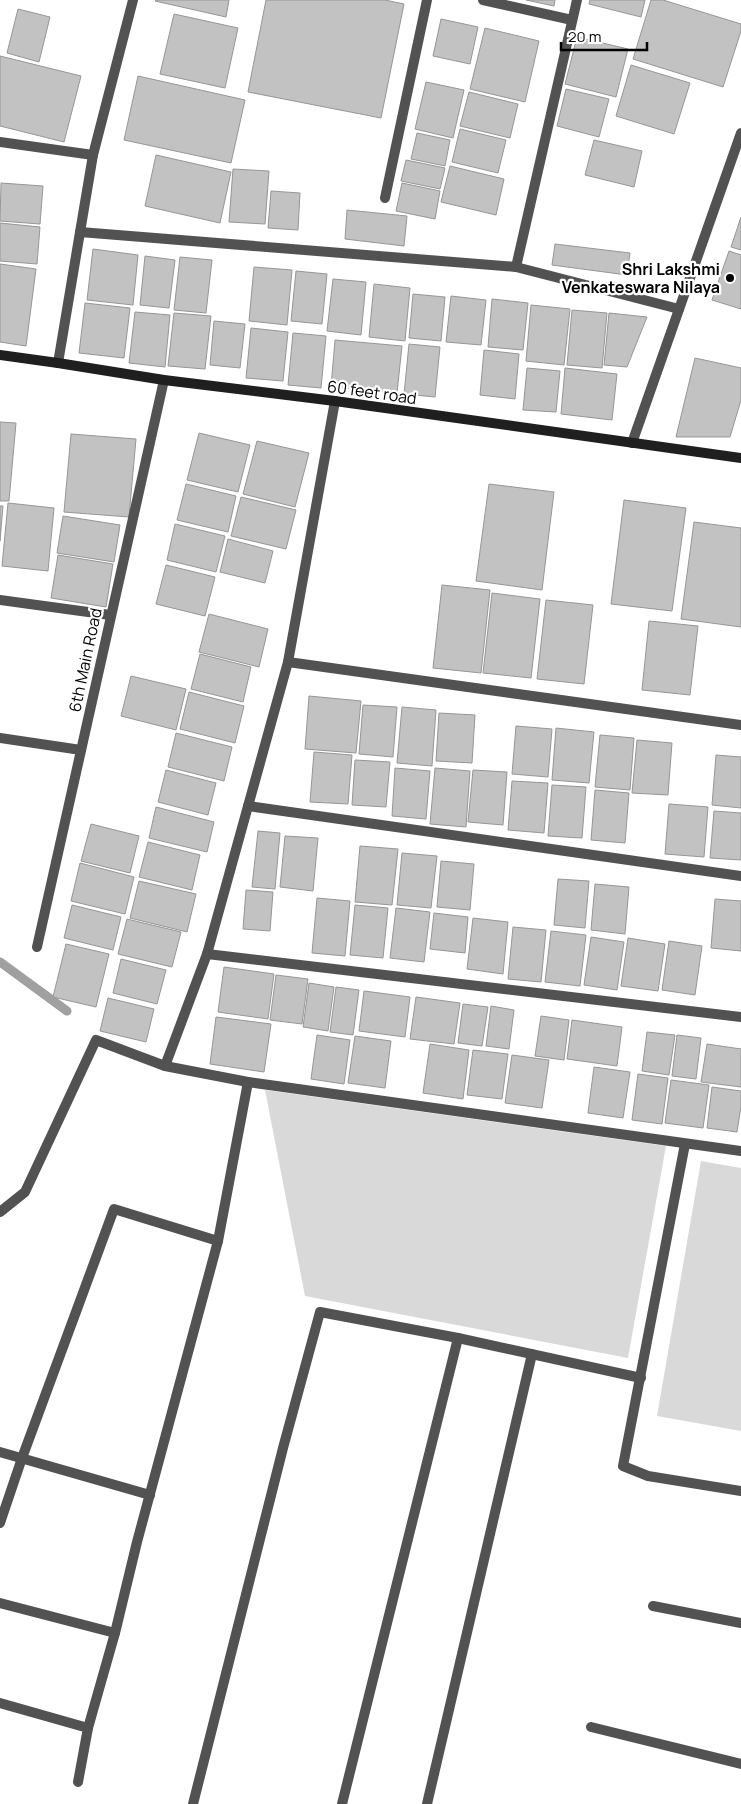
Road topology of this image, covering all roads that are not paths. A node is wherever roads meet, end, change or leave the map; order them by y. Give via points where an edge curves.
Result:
1 (133, 0) edge
2 (427, 0) edge
3 (483, 0) edge
4 (577, 0) edge
5 (572, 20) junction
6 (741, 134) edge
7 (0, 142) edge
8 (92, 155) junction
9 (385, 198) dead end
10 (80, 232) junction
11 (516, 267) junction
12 (679, 309) junction
13 (0, 355) edge
14 (58, 363) junction
15 (164, 380) junction
16 (335, 402) junction
17 (632, 443) junction
18 (741, 458) edge
19 (0, 600) edge
20 (110, 615) junction
21 (288, 662) junction
22 (741, 725) edge
23 (0, 738) edge
24 (81, 750) junction
25 (248, 806) junction
26 (741, 876) edge
27 (37, 947) dead end
28 (207, 954) junction
29 (741, 1016) edge
30 (165, 1066) junction
31 (248, 1082) junction
32 (685, 1144) junction
33 (741, 1152) edge
34 (0, 1212) edge
35 (218, 1242) junction
36 (458, 1338) junction
37 (532, 1354) junction
38 (641, 1378) junction
39 (0, 1452) edge
40 (22, 1458) junction
41 (741, 1491) edge
42 (150, 1495) junction
43 (0, 1523) edge
44 (0, 1603) edge
45 (653, 1606) dead end
46 (741, 1623) edge
47 (115, 1632) junction
48 (0, 1703) edge
49 (591, 1727) dead end
50 (88, 1728) junction
51 (741, 1764) edge
52 (78, 1782) dead end
53 (193, 1804) edge
54 (342, 1804) edge
55 (427, 1804) edge

1 - 8 street
2 - 9 street
3 - 5 street
4 - 5 street
5 - 11 street
6 - 12 street
7 - 8 street
8 - 10 street
10 - 11 street
10 - 14 street
11 - 12 street
12 - 17 street
13 - 14 street, 60 feet road
14 - 15 street, 60 feet road
15 - 16 street, 60 feet road
15 - 20 street, 6th Main Road
16 - 17 street, 60 feet road
16 - 21 street
17 - 18 street, 60 feet road
19 - 20 street
20 - 24 street, 6th Main Road
21 - 22 street
21 - 25 street
23 - 24 street
24 - 27 street, 6th Main Road
25 - 26 street
25 - 28 street
28 - 29 street
28 - 30 street
30 - 31 street
30 - 34 street via 96,1040 25,1192
31 - 32 street
31 - 35 street
32 - 33 street
32 - 38 street
35 - 40 street via 114,1209
35 - 42 street
36 - 37 street
36 - 53 street via 320,1312
36 - 54 street
37 - 38 street
37 - 55 street
38 - 41 street via 623,1466 648,1476
39 - 40 street
40 - 42 street
40 - 43 street
42 - 47 street
44 - 47 street
45 - 46 street
47 - 50 street
48 - 50 street
49 - 51 street
50 - 52 street

